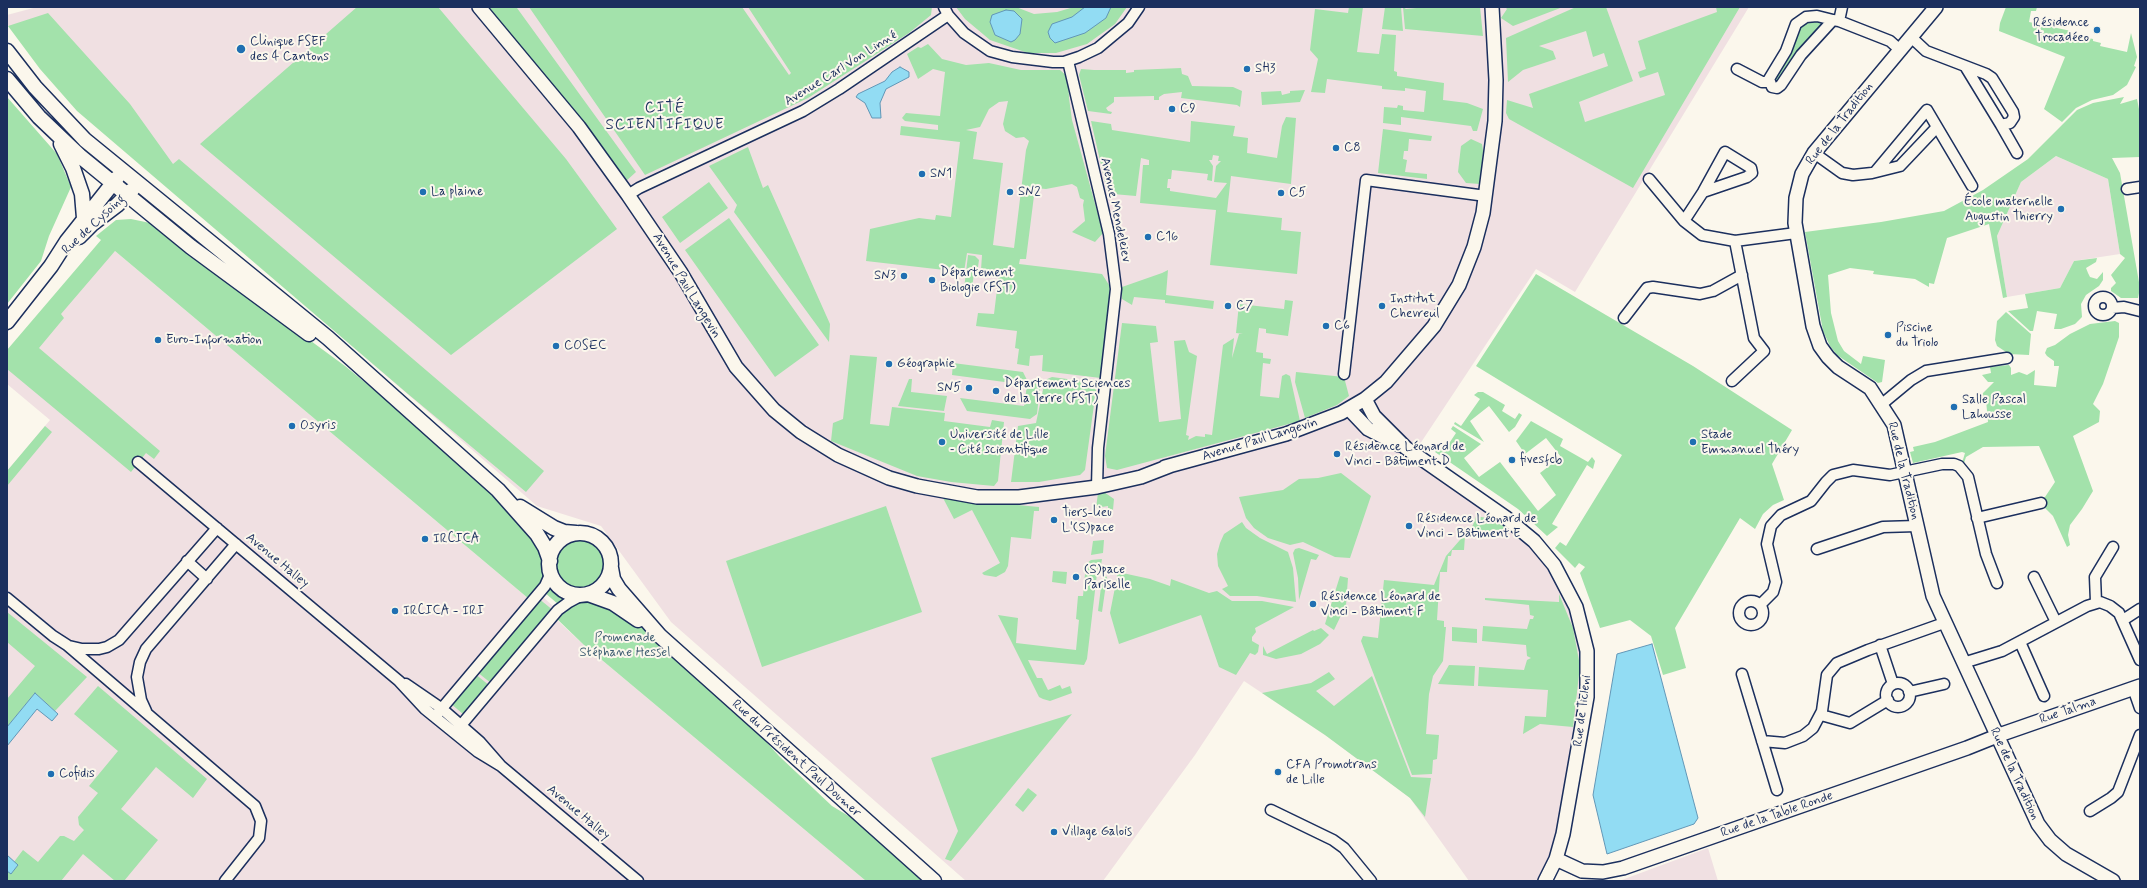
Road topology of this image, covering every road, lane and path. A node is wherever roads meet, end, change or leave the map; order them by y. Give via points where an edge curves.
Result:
1 (479, 7) edge
2 (1139, 7) edge
3 (1492, 7) edge
4 (1842, 7) edge
5 (1936, 7) edge
6 (946, 11) edge
7 (1836, 21) junction
8 (1911, 37) junction
9 (1900, 50) junction
10 (7, 51) edge
11 (1068, 61) junction
12 (1965, 66) junction
13 (1736, 69) dead end
14 (7, 79) edge
15 (1769, 82) junction
16 (2001, 125) junction
17 (1937, 127) junction
18 (53, 132) junction
19 (1814, 153) junction
20 (2017, 153) dead end
21 (122, 171) junction
22 (1876, 171) junction
23 (1649, 179) dead end
24 (137, 183) junction
25 (112, 184) junction
26 (1972, 186) dead end
27 (2140, 187) edge
28 (2127, 189) dead end
29 (1703, 192) junction
30 (628, 195) junction
31 (126, 196) junction
32 (1486, 196) junction
33 (84, 218) junction
34 (1684, 221) junction
35 (1796, 233) junction
36 (1735, 241) junction
37 (51, 266) junction
38 (1742, 275) junction
39 (2112, 308) dead end
40 (2140, 311) edge
41 (1624, 318) dead end
42 (7, 322) edge
43 (2007, 358) dead end
44 (1344, 374) dead end
45 (1732, 381) dead end
46 (396, 398) junction
47 (1364, 399) junction
48 (1882, 404) junction
49 (1349, 409) junction
50 (1406, 448) junction
51 (138, 462) dead end
52 (1905, 472) junction
53 (1096, 483) junction
54 (498, 490) junction
55 (2041, 503) dead end
56 (1977, 518) junction
57 (1917, 526) junction
58 (217, 528) junction
59 (576, 533) junction
60 (236, 544) junction
61 (2113, 547) dead end
62 (1817, 550) dead end
63 (187, 561) junction
64 (550, 565) junction
65 (611, 568) junction
66 (2034, 577) dead end
67 (207, 578) junction
68 (1997, 583) dead end
69 (585, 595) junction
70 (7, 598) edge
71 (2096, 602) junction
72 (1760, 605) dead end
73 (2140, 609) edge
74 (2123, 620) junction
75 (2056, 622) junction
76 (1944, 623) junction
77 (660, 636) junction
78 (2020, 642) junction
79 (67, 645) junction
80 (1880, 645) junction
81 (2140, 660) edge
82 (1963, 663) junction
83 (1742, 674) dead end
84 (399, 681) junction
85 (1893, 684) junction
86 (1944, 684) dead end
87 (2137, 687) edge
88 (1909, 692) junction
89 (2044, 696) dead end
90 (1888, 700) junction
91 (441, 708) junction
92 (2140, 708) edge
93 (1821, 715) junction
94 (154, 720) junction
95 (439, 721) junction
96 (462, 726) junction
97 (449, 730) junction
98 (2140, 735) edge
99 (1997, 736) junction
100 (1762, 741) junction
101 (501, 766) junction
102 (1777, 790) dead end
103 (1271, 810) dead end
104 (2090, 810) dead end
105 (1556, 859) junction
106 (225, 881) edge
107 (638, 881) edge
108 (934, 881) edge
109 (1371, 881) edge
110 (1545, 881) edge
111 (2113, 881) edge

1 - 30 street, Avenue Paul Langevin via 579,127
2 - 11 street via 1128,23 1110,39 1098,48
3 - 32 street, Avenue Paul Langevin via 1495,121
4 - 7 street
5 - 8 street, Rue de la Tradition
6 - 11 street via 964,33 990,51 1012,57 1053,62
6 - 30 street, Avenue Carl Von Linné via 839,89 803,111
7 - 9 street via 1890,41
7 - 15 street via 1801,55 1781,85 1774,88
7 - 15 street via 1811,16 1798,21 1786,52
8 - 9 street, Rue de la Tradition
8 - 12 street via 1926,52
9 - 19 street, Rue de la Tradition
10 - 21 main road via 54,109 85,140
11 - 53 street, Avenue Mendeleiev via 1112,247 1116,289
12 - 16 street
12 - 16 street via 1992,78 2010,107 2013,120
13 - 15 street via 1762,82
14 - 18 main road
16 - 20 street
17 - 22 street via 1904,163
17 - 22 street via 1927,110
17 - 26 street
18 - 25 main road
18 - 33 main road via 66,153 79,186
19 - 22 street via 1842,173 1853,175
19 - 35 street, Rue de la Tradition via 1802,174 1797,191 1794,212
21 - 24 main road
21 - 25 main road, Rue de Cysoing
23 - 34 street
24 - 31 main road, Rue de Cysoing
24 - 46 main road via 328,338
25 - 31 main road
25 - 33 main road, Rue de Cysoing
27 - 28 street
29 - 29 street via 1725,152 1751,168 1752,173 1747,177
29 - 34 street
30 - 53 street, Avenue Paul Langevin via 681,273 731,361 774,410 801,432 858,465 905,483 976,497 1011,498
31 - 37 main road, Rue de Cysoing via 92,224
31 - 46 main road
32 - 44 street via 1366,180
32 - 47 street, Avenue Paul Langevin via 1474,247 1459,285 1441,316 1386,382
33 - 37 main road, Rue de Cysoing
34 - 36 street via 1702,235
35 - 36 street
35 - 48 street, Rue de la Tradition via 1813,326 1820,346 1838,367 1870,388
36 - 38 street
37 - 42 main road, Rue de Cysoing
38 - 41 street via 1713,291 1700,294 1647,288
38 - 45 street via 1754,338 1764,351
39 - 40 street via 2124,307
43 - 48 street via 1926,371
46 - 54 main road
47 - 49 street, Avenue Paul Langevin
47 - 50 street, Rue de Ticleni via 1374,416
48 - 52 street, Rue de la Tradition via 1894,425
49 - 50 street, Rue de Ticleni via 1368,428 1384,439
49 - 53 street, Avenue Paul Langevin via 1286,434
50 - 105 street, Rue de Ticleni via 1524,532 1554,565 1576,607 1587,650 1587,698 1568,812
51 - 58 street, Avenue Halley
52 - 56 street via 1942,464 1959,466 1968,477
52 - 57 street, Rue de la Tradition
52 - 72 street via 1885,476 1859,470 1838,474 1826,482 1811,501 1777,518 1769,530 1767,544 1775,576 1775,587
54 - 59 main road via 554,528
54 - 64 main road via 537,534 546,547
55 - 56 street
56 - 68 street
57 - 62 street via 1883,527
57 - 76 street, Rue de la Tradition via 1931,588
58 - 60 street, Avenue Halley
58 - 63 street
59 - 64 main road via 558,542 552,553
59 - 65 main road via 592,535 602,542 609,552
60 - 67 street
60 - 84 street, Avenue Halley
61 - 71 street via 2095,577
63 - 67 street
63 - 79 street via 133,627 119,640 99,648 82,649
64 - 69 main road via 552,577 559,587 570,593
64 - 91 street via 545,586
65 - 69 main road via 605,583 596,591
65 - 77 main road, Rue du Président Paul Doumer via 613,579 619,589
66 - 75 street
67 - 94 street via 150,644 140,662 137,677 139,693 144,707
69 - 77 main road, Rue du Président Paul Doumer via 598,597 619,607
69 - 96 street via 558,610
70 - 79 street
71 - 74 street via 2110,606
71 - 75 street
73 - 74 street
74 - 81 street
75 - 78 street
76 - 80 street
76 - 82 street, Rue de la Tradition
77 - 108 main road, Rue du Président Paul Doumer
78 - 82 street via 1996,653
78 - 89 street
79 - 94 street
80 - 85 street
80 - 93 street via 1841,661 1829,671 1825,681
82 - 99 street, Rue de la Tradition
83 - 100 street
84 - 91 street, Avenue Halley
84 - 95 street, Avenue Halley
85 - 88 street via 1903,684
85 - 90 street via 1887,691
86 - 88 street
87 - 92 street
87 - 99 street, Rue Talma
88 - 90 street via 1909,699 1902,706 1896,707
90 - 93 street via 1850,723
91 - 95 street via 438,714
91 - 96 street, Avenue Halley
93 - 100 street via 1813,728 1797,739 1780,744
94 - 106 street via 249,800 258,811 262,826 259,838
95 - 97 street, Avenue Halley
96 - 97 street via 457,730
96 - 101 street, Avenue Halley
97 - 101 street, Avenue Halley
98 - 104 street via 2118,792
99 - 105 street, Rue de la Table Ronde via 1623,868 1603,872 1582,871
99 - 111 street, Rue de la Tradition via 2044,833 2066,854
100 - 102 street
101 - 107 street, Avenue Halley
103 - 109 street via 1344,848
105 - 110 street, Rue de Ticleni

